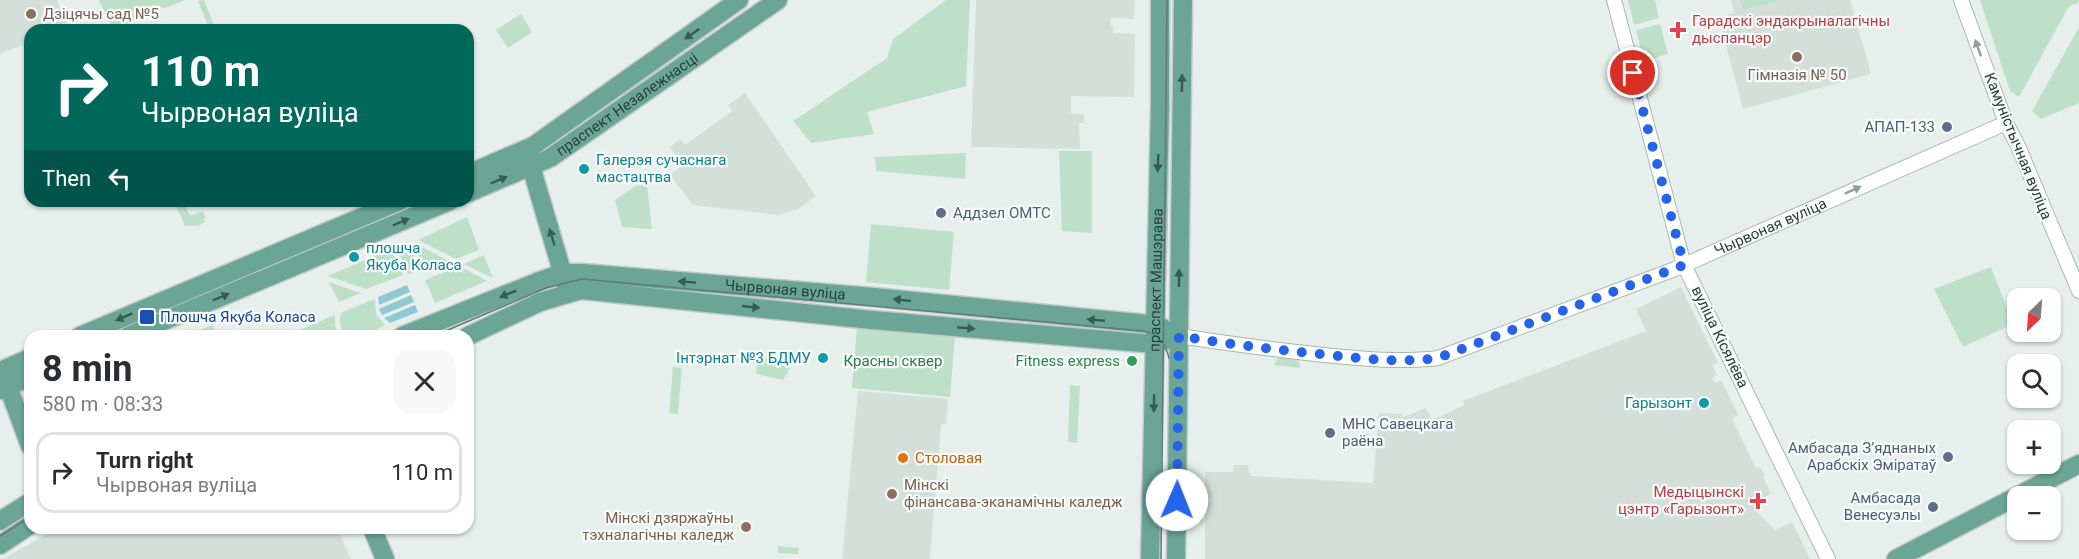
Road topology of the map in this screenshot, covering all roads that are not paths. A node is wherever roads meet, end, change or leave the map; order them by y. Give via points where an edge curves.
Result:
1 (739, 0) edge
2 (778, 0) edge
3 (1614, 0) edge
4 (1961, 0) edge
5 (1160, 8) edge
6 (1183, 9) edge
7 (2006, 123) junction
8 (526, 149) junction
9 (531, 167) junction
10 (474, 171) edge
11 (474, 191) edge
12 (386, 207) edge
13 (436, 207) edge
14 (1684, 265) junction
15 (562, 273) junction
16 (2079, 291) edge
17 (568, 293) junction
18 (1155, 325) junction
19 (94, 330) edge
20 (142, 330) edge
21 (417, 330) edge
22 (474, 333) edge
23 (1179, 336) junction
24 (1154, 344) junction
25 (24, 365) edge
26 (24, 379) edge
27 (4, 387) edge
28 (24, 433) edge
29 (2079, 464) edge
30 (24, 506) edge
31 (0, 521) edge
32 (24, 529) edge
33 (375, 534) edge
34 (0, 545) edge
35 (385, 559) edge
36 (1150, 559) edge
37 (1176, 559) edge
38 (1828, 559) edge
39 (1896, 559) edge

1 -> 8 main road, праспект Незалежнасці
2 - 9 main road, праспект Незалежнасці via 550,158
3 - 14 street, вуліца Кісялёва
7 -> 4 street, Камуністычная вуліца
5 - 6 main road
5 -> 18 main road, праспект Машэрава
23 -> 6 main road, праспект Машэрава
14 -> 7 street, Чырвоная вуліца
7 - 16 street, Камуністычная вуліца
8 - 9 main road
8 - 10 main road, праспект Незалежнасці
11 -> 9 main road, праспект Незалежнасці
15 -> 9 main road
12 -> 19 main road
20 -> 13 main road
14 - 23 street, Чырвоная вуліца via 1438,358 1397,362
14 - 38 street, вуліца Кісялёва
15 - 17 main road
18 -> 15 main road, Чырвоная вуліца via 874,297
15 -> 21 main road, Чырвоная вуліца
17 - 22 main road, Чырвоная вуліца
17 -> 24 main road, Чырвоная вуліца via 581,290
18 - 23 main road, Чырвоная вуліца
18 - 24 main road, праспект Машэрава
23 - 24 main road, Чырвоная вуліца
23 - 37 main road, праспект Машэрава
24 -> 36 main road, праспект Машэрава
25 - 27 main road
26 - 27 main road
27 - 28 main road
29 - 39 main road
30 - 31 main road
32 - 34 main road
33 - 35 main road

